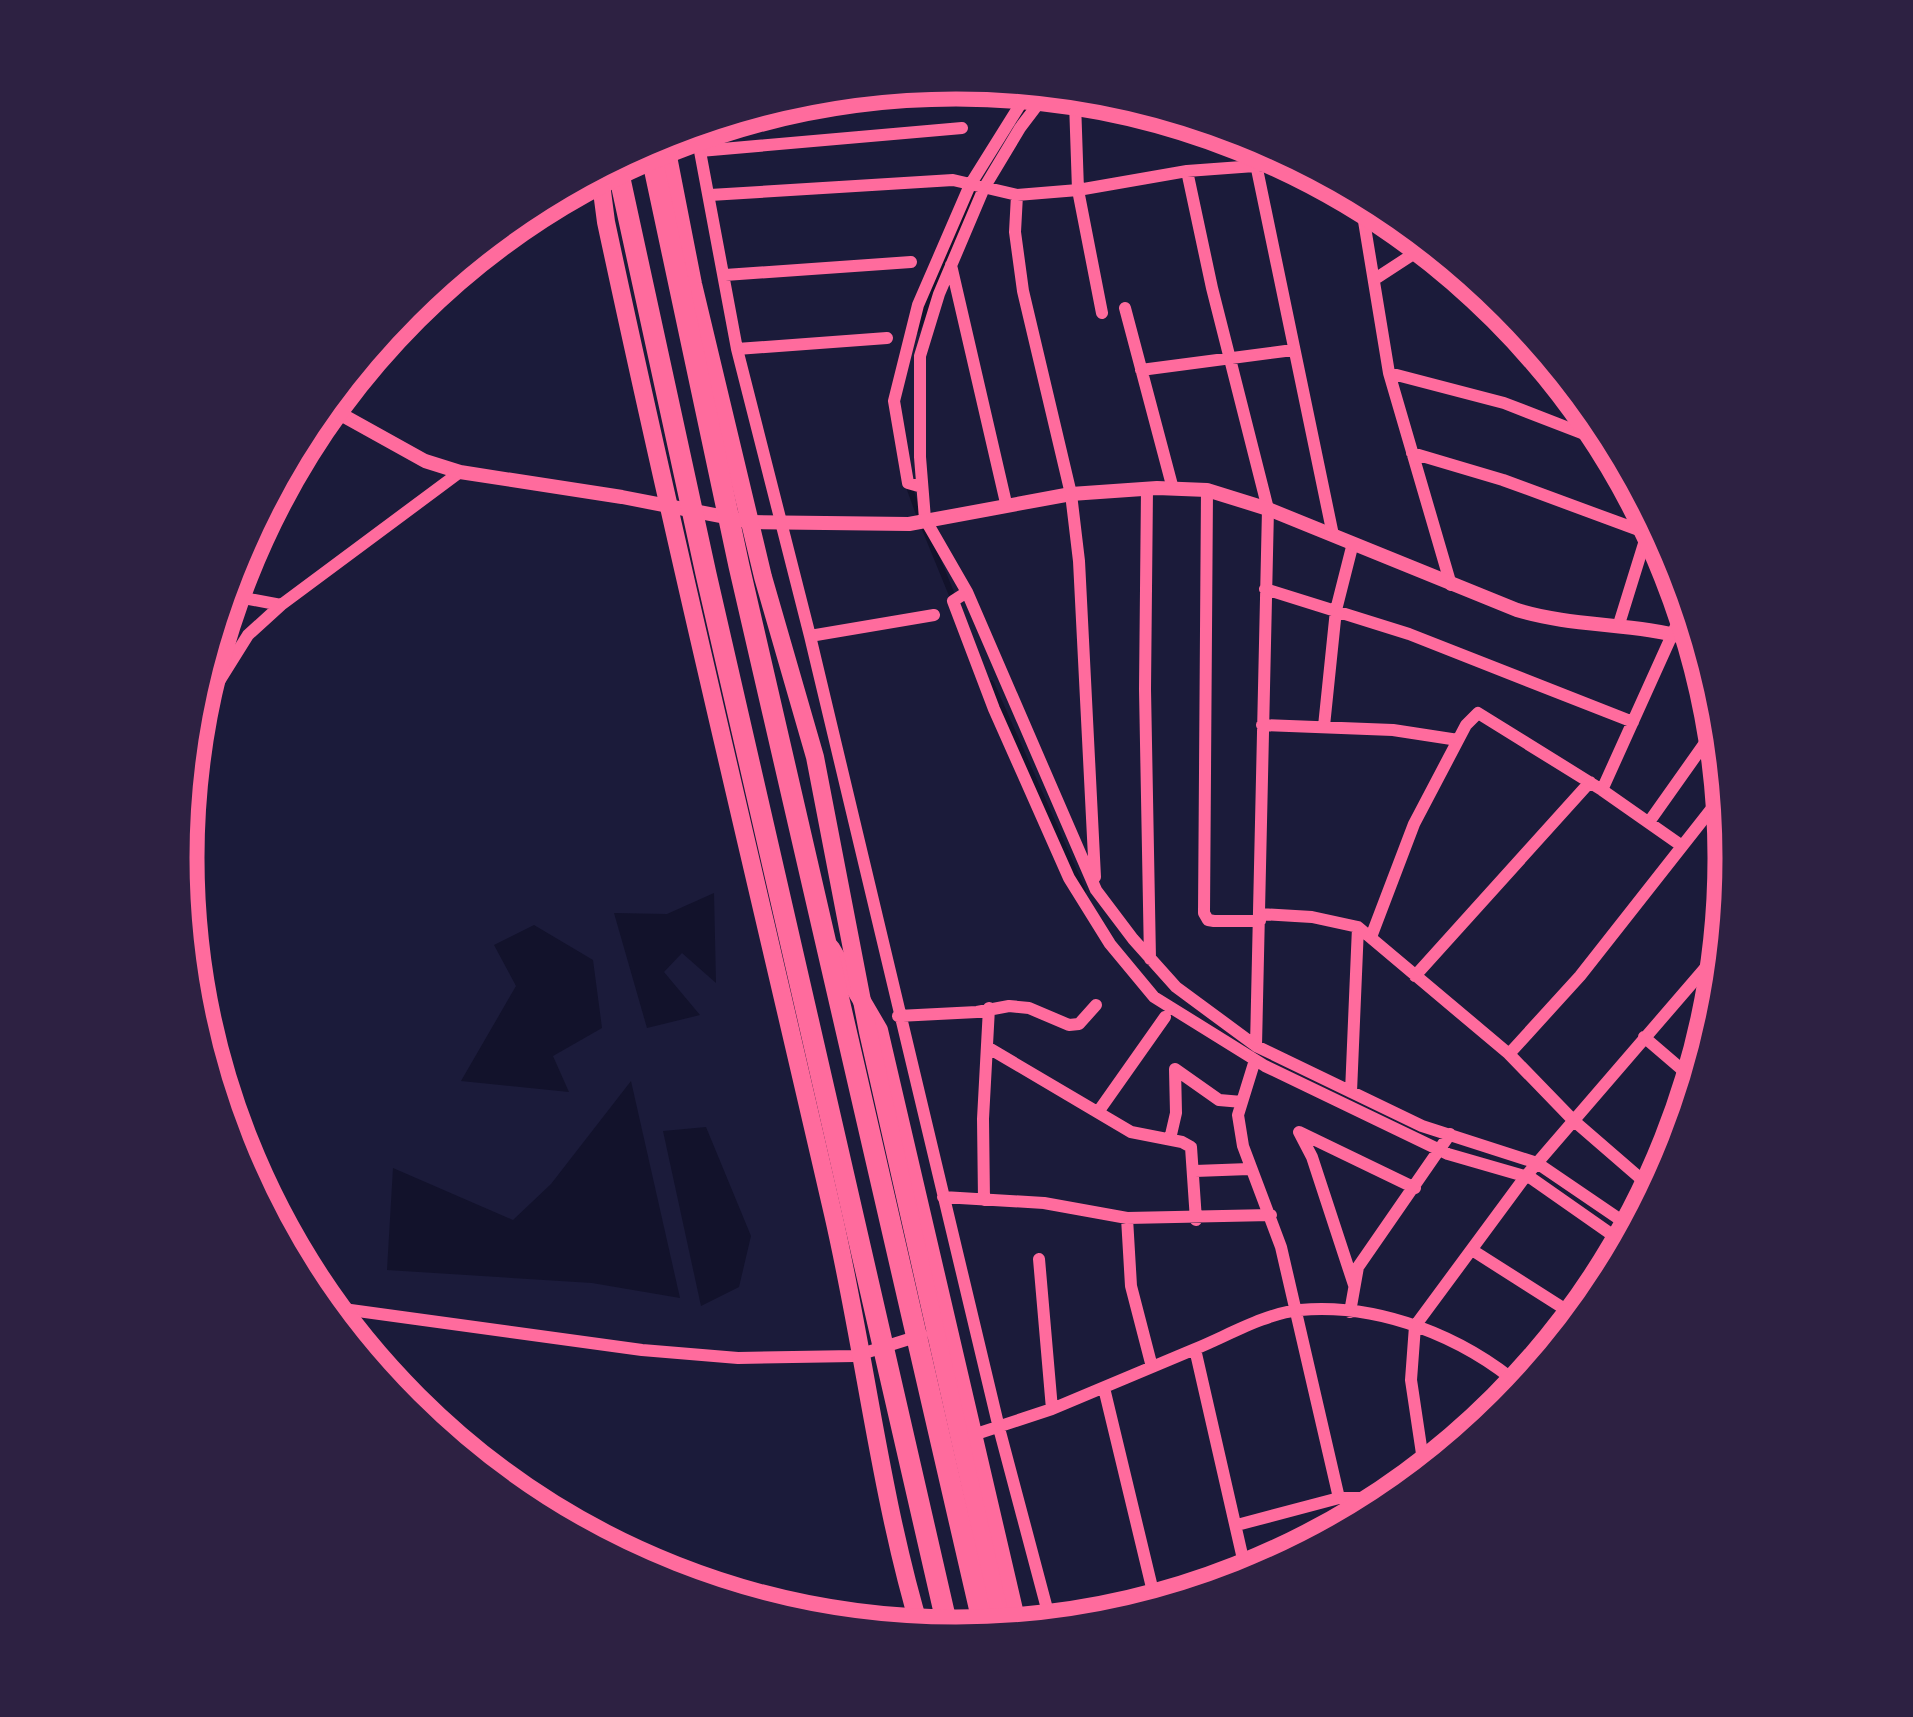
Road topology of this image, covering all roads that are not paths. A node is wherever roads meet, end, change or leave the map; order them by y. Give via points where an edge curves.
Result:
1 (1022, 102) edge
2 (1039, 104) edge
3 (1075, 109) edge
4 (962, 128) dead end
5 (699, 144) edge
6 (700, 151) junction
7 (668, 156) edge
8 (653, 163) edge
9 (1270, 167) edge
10 (1257, 169) junction
11 (1187, 171) junction
12 (620, 178) edge
13 (977, 186) junction
14 (602, 188) edge
15 (1078, 190) junction
16 (710, 195) junction
17 (1017, 195) junction
18 (1364, 218) edge
19 (1415, 253) edge
20 (911, 262) dead end
21 (951, 263) junction
22 (725, 274) junction
23 (1375, 279) junction
24 (1125, 308) dead end
25 (1102, 313) dead end
26 (886, 338) dead end
27 (737, 349) junction
28 (1293, 350) junction
29 (1229, 358) junction
30 (1141, 370) junction
31 (1389, 373) junction
32 (341, 414) edge
33 (1588, 436) edge
34 (1412, 453) junction
35 (460, 472) junction
36 (922, 487) junction
37 (1147, 489) junction
38 (1172, 489) junction
39 (1208, 490) junction
40 (1071, 494) junction
41 (1006, 503) junction
42 (667, 508) junction
43 (1268, 509) junction
44 (917, 521) junction
45 (751, 522) junction
46 (780, 523) junction
47 (1638, 524) edge
48 (1333, 535) junction
49 (1645, 539) edge
50 (1353, 543) junction
51 (1450, 585) junction
52 (1265, 589) junction
53 (960, 596) junction
54 (243, 598) edge
55 (281, 605) junction
56 (1336, 610) junction
57 (934, 615) dead end
58 (1679, 623) edge
59 (1618, 624) junction
60 (1674, 634) junction
61 (810, 636) junction
62 (1683, 637) edge
63 (225, 656) edge
64 (1634, 722) junction
65 (1262, 724) junction
66 (1324, 726) junction
67 (1458, 740) junction
68 (1707, 741) edge
69 (1596, 786) junction
70 (1714, 811) edge
71 (1649, 821) junction
72 (1682, 846) junction
73 (1096, 890) junction
74 (1260, 918) junction
75 (1358, 927) junction
76 (823, 933) junction
77 (1371, 937) junction
78 (1150, 960) junction
79 (1709, 962) edge
80 (1415, 976) junction
81 (1096, 1005) dead end
82 (989, 1009) junction
83 (898, 1016) junction
84 (1165, 1017) dead end
85 (1644, 1037) junction
86 (987, 1046) junction
87 (1509, 1054) junction
88 (1255, 1055) junction
89 (1685, 1072) edge
90 (1351, 1092) junction
91 (1242, 1102) junction
92 (1098, 1112) junction
93 (1573, 1120) junction
94 (1450, 1134) junction
95 (1170, 1139) junction
96 (1439, 1150) junction
97 (1537, 1163) junction
98 (1249, 1168) junction
99 (1195, 1171) junction
100 (1526, 1177) junction
101 (1644, 1181) edge
102 (1415, 1188) junction
103 (944, 1197) junction
104 (984, 1200) junction
105 (1271, 1215) junction
106 (1127, 1218) junction
107 (1196, 1220) junction
108 (1623, 1222) edge
109 (1615, 1236) edge
110 (1472, 1250) junction
111 (1039, 1259) dead end
112 (1354, 1286) junction
113 (346, 1309) edge
114 (1297, 1310) junction
115 (1567, 1310) edge
116 (1350, 1312) junction
117 (1415, 1326) junction
118 (935, 1331) junction
119 (1195, 1348) junction
120 (862, 1354) junction
121 (1152, 1367) junction
122 (1511, 1378) edge
123 (1104, 1388) junction
124 (1052, 1409) junction
125 (999, 1428) junction
126 (959, 1440) junction
127 (1423, 1458) edge
128 (1340, 1498) junction
129 (1365, 1498) edge
130 (1237, 1525) junction
131 (1244, 1561) edge
132 (1153, 1592) edge
133 (1048, 1613) edge
134 (916, 1616) edge
135 (998, 1616) edge
136 (999, 1616) edge
137 (999, 1616) edge
138 (945, 1618) edge

1 - 13 street
2 - 13 street
3 - 15 street
4 - 6 street
5 - 6 street
6 - 16 street
7 - 45 main road
8 - 76 highway
9 - 10 street
10 - 11 street
10 - 28 street
11 - 15 street
11 - 29 street
12 - 138 highway
13 - 16 street via 952,180
13 - 17 street
13 - 21 street
13 - 36 street via 918,305 894,401 908,483
14 - 42 main road
15 - 17 street
15 - 25 street
16 - 22 street
17 - 40 street via 1023,291
18 - 23 street
19 - 23 street
20 - 22 street
21 - 36 street via 920,356
21 - 41 street
22 - 27 street
23 - 31 street
24 - 30 street
26 - 27 street
27 - 46 street
28 - 29 street
28 - 48 street
29 - 30 street
29 - 43 street
30 - 38 street
31 - 33 street via 1467,391
31 - 34 street
32 - 35 street
34 - 47 street
34 - 51 street
35 - 42 street
35 - 55 street
36 - 44 street
37 - 38 street
37 - 40 street
37 - 78 street
38 - 39 street
39 - 43 street
39 - 74 street via 1204,913 1208,920
40 - 41 street
40 - 73 street
41 - 44 street
42 - 45 street
42 - 120 main road
43 - 48 street
43 - 52 street
44 - 46 street
44 - 53 street
45 - 46 street
45 - 118 main road via 815,757
46 - 61 street
48 - 50 street
49 - 59 street
50 - 51 street
50 - 56 street
51 - 59 street via 1544,619
52 - 56 street
52 - 65 street
53 - 73 street
53 - 88 street via 994,709 1110,944 1154,997
54 - 55 street
55 - 63 street
56 - 64 street
56 - 66 street
57 - 61 street
58 - 60 street
59 - 60 street
60 - 62 street
60 - 64 street
61 - 83 street
64 - 69 street
65 - 66 street
65 - 74 street
66 - 67 street
67 - 69 street via 1482,713
67 - 77 street via 1414,824
68 - 71 street
69 - 71 street
69 - 80 street
70 - 72 street
71 - 72 street
72 - 87 street
73 - 78 street
74 - 75 street
74 - 88 street
75 - 77 street
75 - 90 street
76 - 135 highway
76 - 136 main road via 879,1030
77 - 80 street
78 - 88 street
79 - 85 street
80 - 87 street
81 - 82 street via 1069,1025 1029,1008
82 - 83 street
82 - 86 street
83 - 103 street
84 - 92 street
85 - 89 street
85 - 93 street
86 - 92 street
86 - 104 street
87 - 93 street
88 - 90 street
88 - 91 street
88 - 96 street
90 - 94 street
91 - 95 street via 1220,1100 1175,1069
91 - 98 street
92 - 95 street via 1131,1132
93 - 97 street
93 - 101 street
94 - 96 street
94 - 97 street
95 - 99 street via 1191,1147
96 - 100 street
96 - 102 street
97 - 100 street
97 - 108 street
98 - 99 street
98 - 105 street
99 - 107 street
100 - 109 street
100 - 110 street
102 - 112 street via 1358,1267
102 - 112 street via 1299,1132
103 - 104 street
103 - 125 street
104 - 106 street
105 - 107 street
105 - 114 street
106 - 107 street
106 - 121 street via 1131,1286
110 - 115 street
110 - 117 street
111 - 124 street
112 - 116 street
113 - 120 street via 642,1350 738,1358
114 - 116 street
114 - 119 street
114 - 128 street
116 - 117 street
117 - 122 street via 1462,1343
117 - 127 street via 1411,1380
118 - 120 street
118 - 126 main road
119 - 121 street
119 - 130 street
120 - 134 main road
121 - 123 street
123 - 124 street
123 - 132 street
124 - 125 street
125 - 126 street
125 - 133 street
126 - 137 main road
128 - 129 street
128 - 130 street
130 - 131 street

